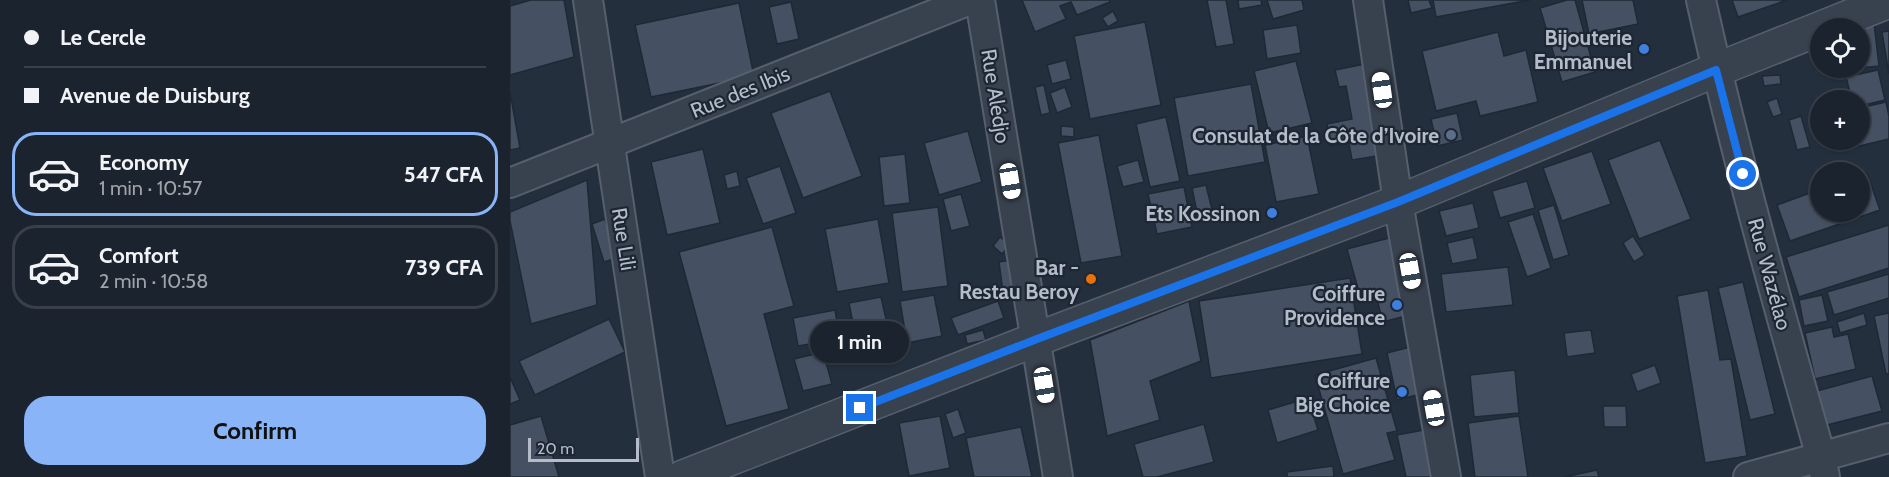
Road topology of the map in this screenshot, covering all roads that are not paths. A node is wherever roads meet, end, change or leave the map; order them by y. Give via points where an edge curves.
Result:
1 (588, 0) edge
2 (970, 0) edge
3 (980, 0) edge
4 (1368, 0) edge
5 (1701, 0) edge
6 (1889, 1) edge
7 (1716, 70) junction
8 (609, 144) junction
9 (510, 183) edge
10 (1398, 202) junction
11 (1037, 339) junction
12 (1889, 438) edge
13 (1823, 467) edge
14 (660, 477) edge
15 (683, 477) edge
16 (1058, 477) edge
17 (1446, 477) edge
18 (1748, 477) edge

1 - 8 street, Rue Lili
2 - 8 street, Rue des Ibis
3 - 11 street, Rue Alédjo
4 - 10 street
5 - 7 street, Rue Wazélao
6 - 7 street
7 - 10 street
7 - 13 street, Rue Wazélao
8 - 9 street, Rue des Ibis
8 - 14 street, Rue Lili
10 - 11 street
10 - 17 street
11 - 15 street
11 - 16 street, Rue Alédjo
12 - 13 street
13 - 18 street

